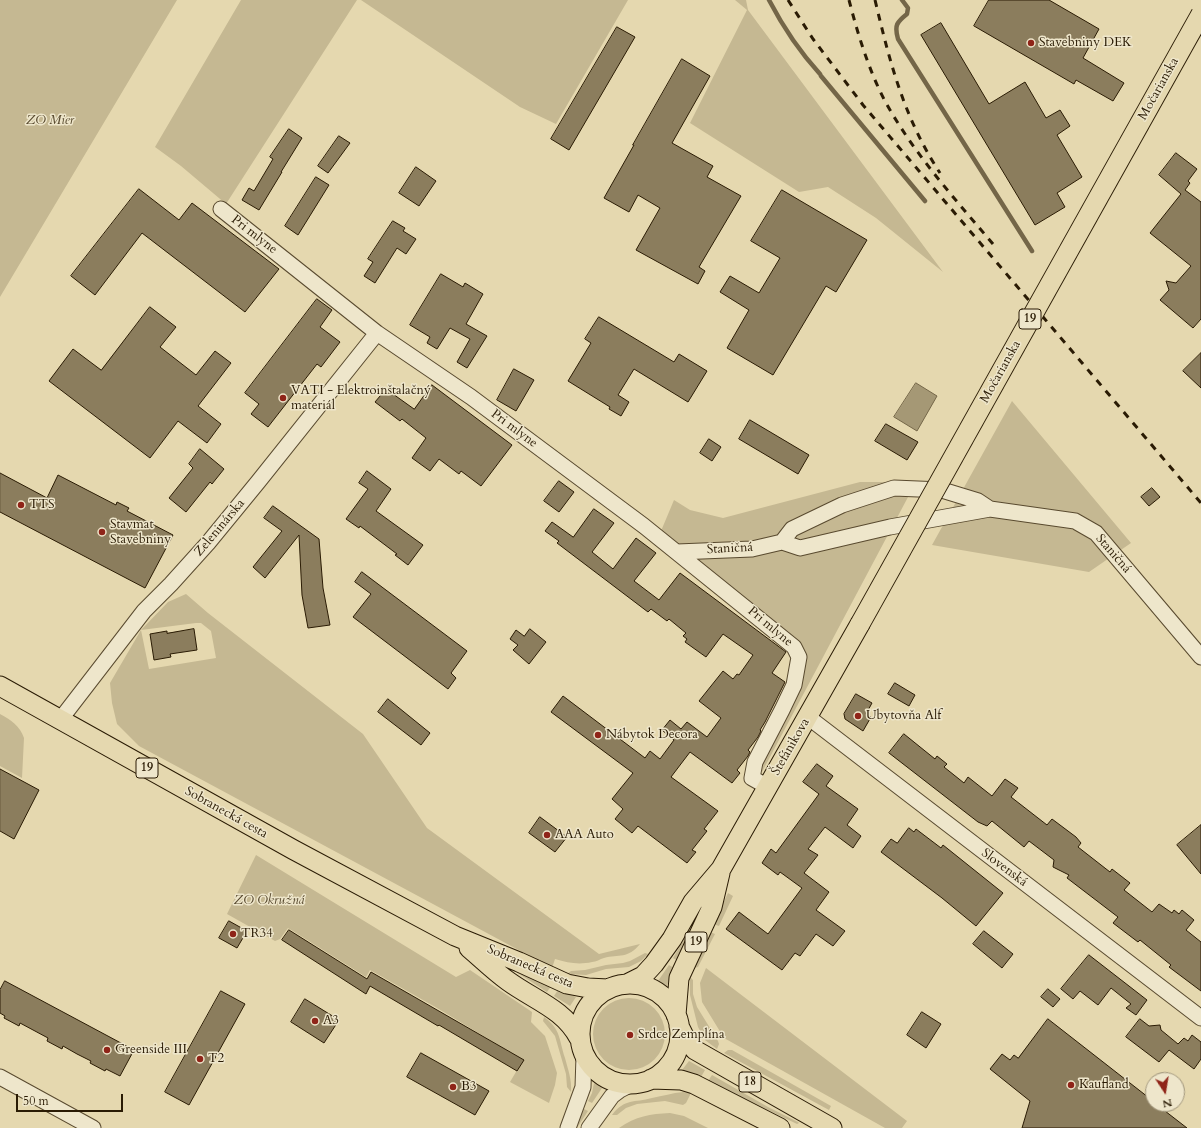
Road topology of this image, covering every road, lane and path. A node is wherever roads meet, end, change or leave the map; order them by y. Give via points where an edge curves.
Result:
1 (1201, 14) edge
2 (221, 209) dead end
3 (377, 333) junction
4 (990, 509) junction
5 (782, 542) junction
6 (677, 552) junction
7 (860, 624) joint
8 (1201, 657) edge
9 (0, 686) edge
10 (808, 717) junction
11 (60, 720) junction
12 (768, 787) junction
13 (721, 869) junction
14 (455, 936) junction
15 (627, 984) junction
16 (608, 989) junction
17 (1201, 1018) edge
18 (678, 1020) junction
19 (582, 1047) junction
20 (0, 1077) edge
21 (651, 1079) junction
22 (632, 1084) junction
23 (94, 1128) edge
24 (568, 1128) edge
25 (589, 1128) edge
26 (780, 1128) edge
27 (832, 1128) edge

1 - 7 main road, Močarianska / 19, bridge
2 - 3 street, Pri mlyne
3 - 6 street, Pri mlyne via 471,397
3 - 11 street, Zeleninárska via 263,477 171,584 144,611
4 - 5 street, Staničná via 890,527 800,548
4 - 5 street, Staničná via 978,501 942,490 894,488 842,505 792,529
4 - 8 street, Staničná via 1074,521 1096,533
5 - 6 street, Staničná via 752,549
6 - 12 street, Pri mlyne via 794,646 799,657 794,684 755,762 752,778
7 - 10 main road, Štefánikova / 19
9 - 11 main road, Sobranecká cesta / 19
10 - 12 main road, Štefánikova / 19
10 - 17 street, Slovenská
11 - 14 main road, Sobranecká cesta / 19
12 - 13 main road, Štefánikova / 19
13 - 15 main road, 19 via 693,902 672,939 649,971
13 - 18 main road, 19 via 712,907 679,978
14 - 16 main road, Sobranecká cesta / 19 via 567,984
14 - 19 main road, Sobranecká cesta / 19 via 509,982 562,1016 574,1027
15 - 16 main road, 19
15 - 18 main road, 19 via 644,986 656,991 667,1000
16 - 19 main road, 19 via 599,994 586,1009 582,1018
18 - 21 main road, 19 via 679,1044 672,1061
18 - 27 main road, 18 via 685,1038 695,1050
19 - 22 main road, 19 via 589,1064 604,1077
19 - 24 street via 583,1087
20 - 23 street
21 - 22 main road, 19
21 - 26 main road, 18 via 681,1080 694,1084
22 - 25 street via 612,1096

